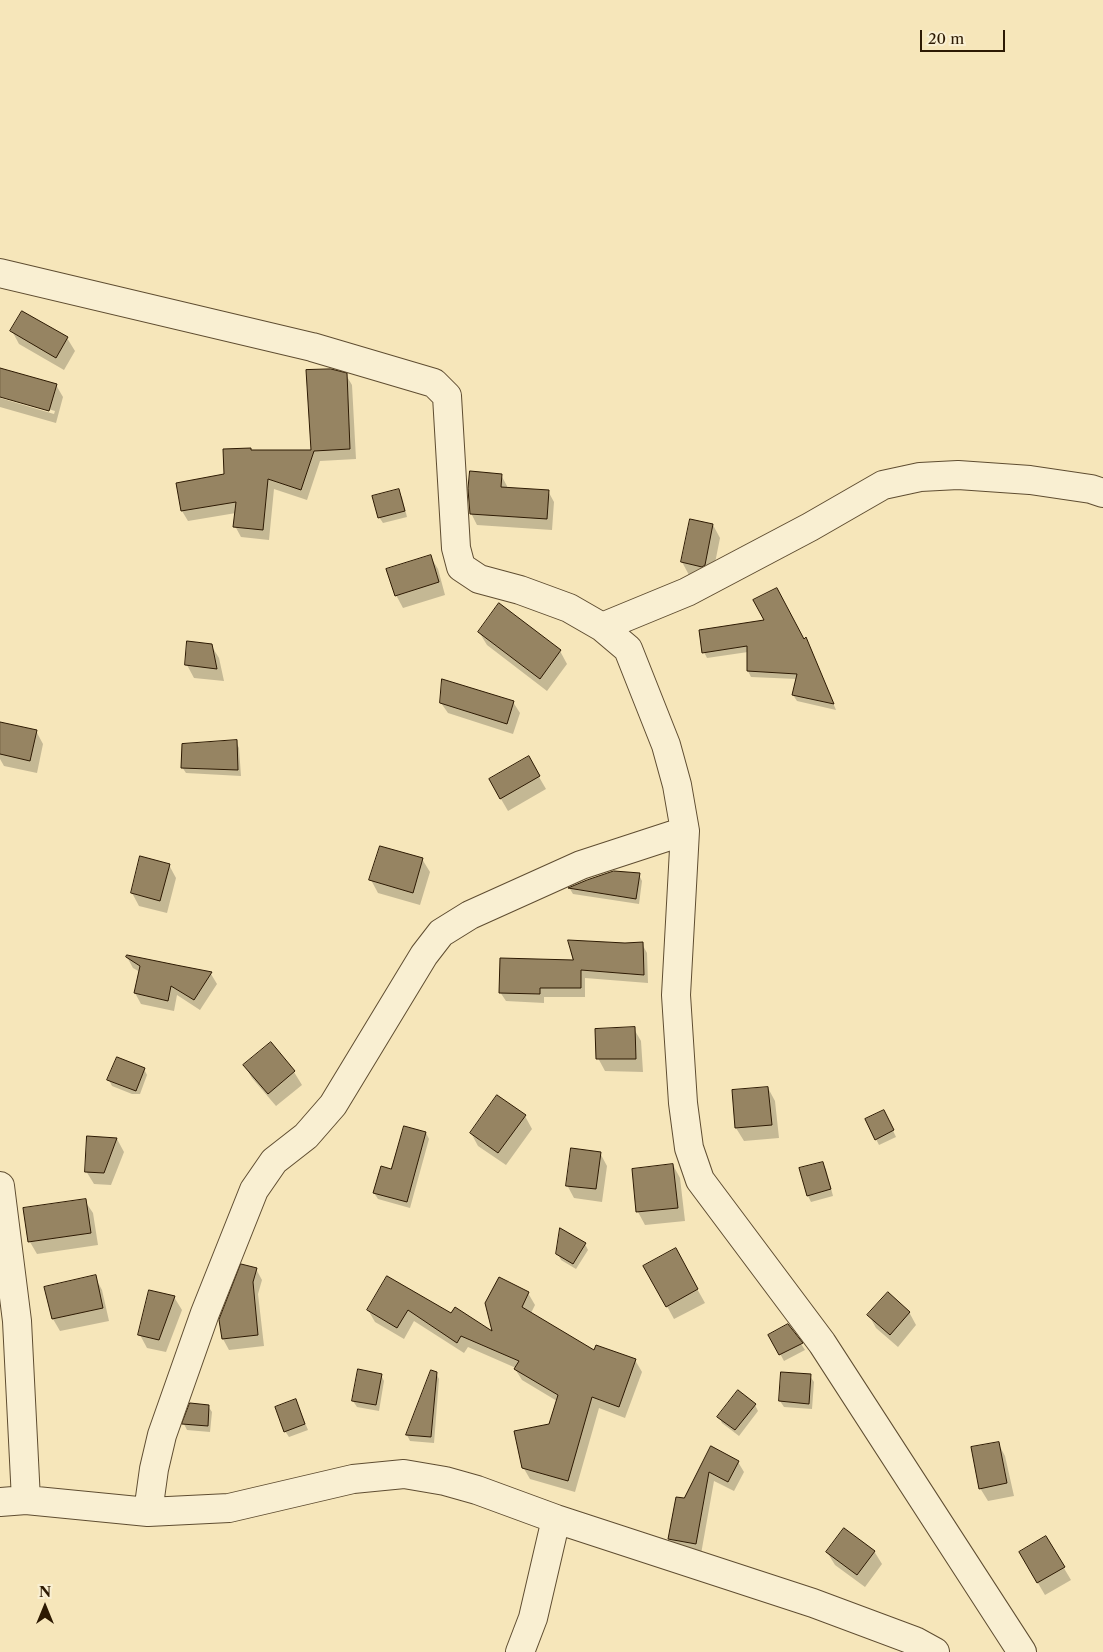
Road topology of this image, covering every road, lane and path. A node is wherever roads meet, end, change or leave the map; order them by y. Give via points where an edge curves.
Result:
1 (0, 273) edge
2 (1103, 493) edge
3 (602, 627) junction
4 (685, 831) junction
5 (0, 1186) edge
6 (13, 1501) edge
7 (148, 1512) junction
8 (556, 1519) junction
9 (520, 1652) edge
10 (935, 1652) edge
11 (1022, 1652) edge

1 - 3 street via 312,347 434,383 447,396 456,548 461,567 479,579 561,605
2 - 3 street via 1030,480 958,475 920,476 883,485 688,592
3 - 4 street via 628,649 666,745 678,785
4 - 7 street via 581,865 470,915 441,932 333,1105 306,1136 274,1161 254,1190 205,1313 162,1435
4 - 11 street via 676,996 684,1112 689,1148 700,1180 822,1344
5 - 6 street via 17,1321
6 - 7 street
7 - 8 street via 229,1508 353,1479 404,1474 477,1490
8 - 9 street via 533,1618
8 - 10 street via 813,1603 915,1641

